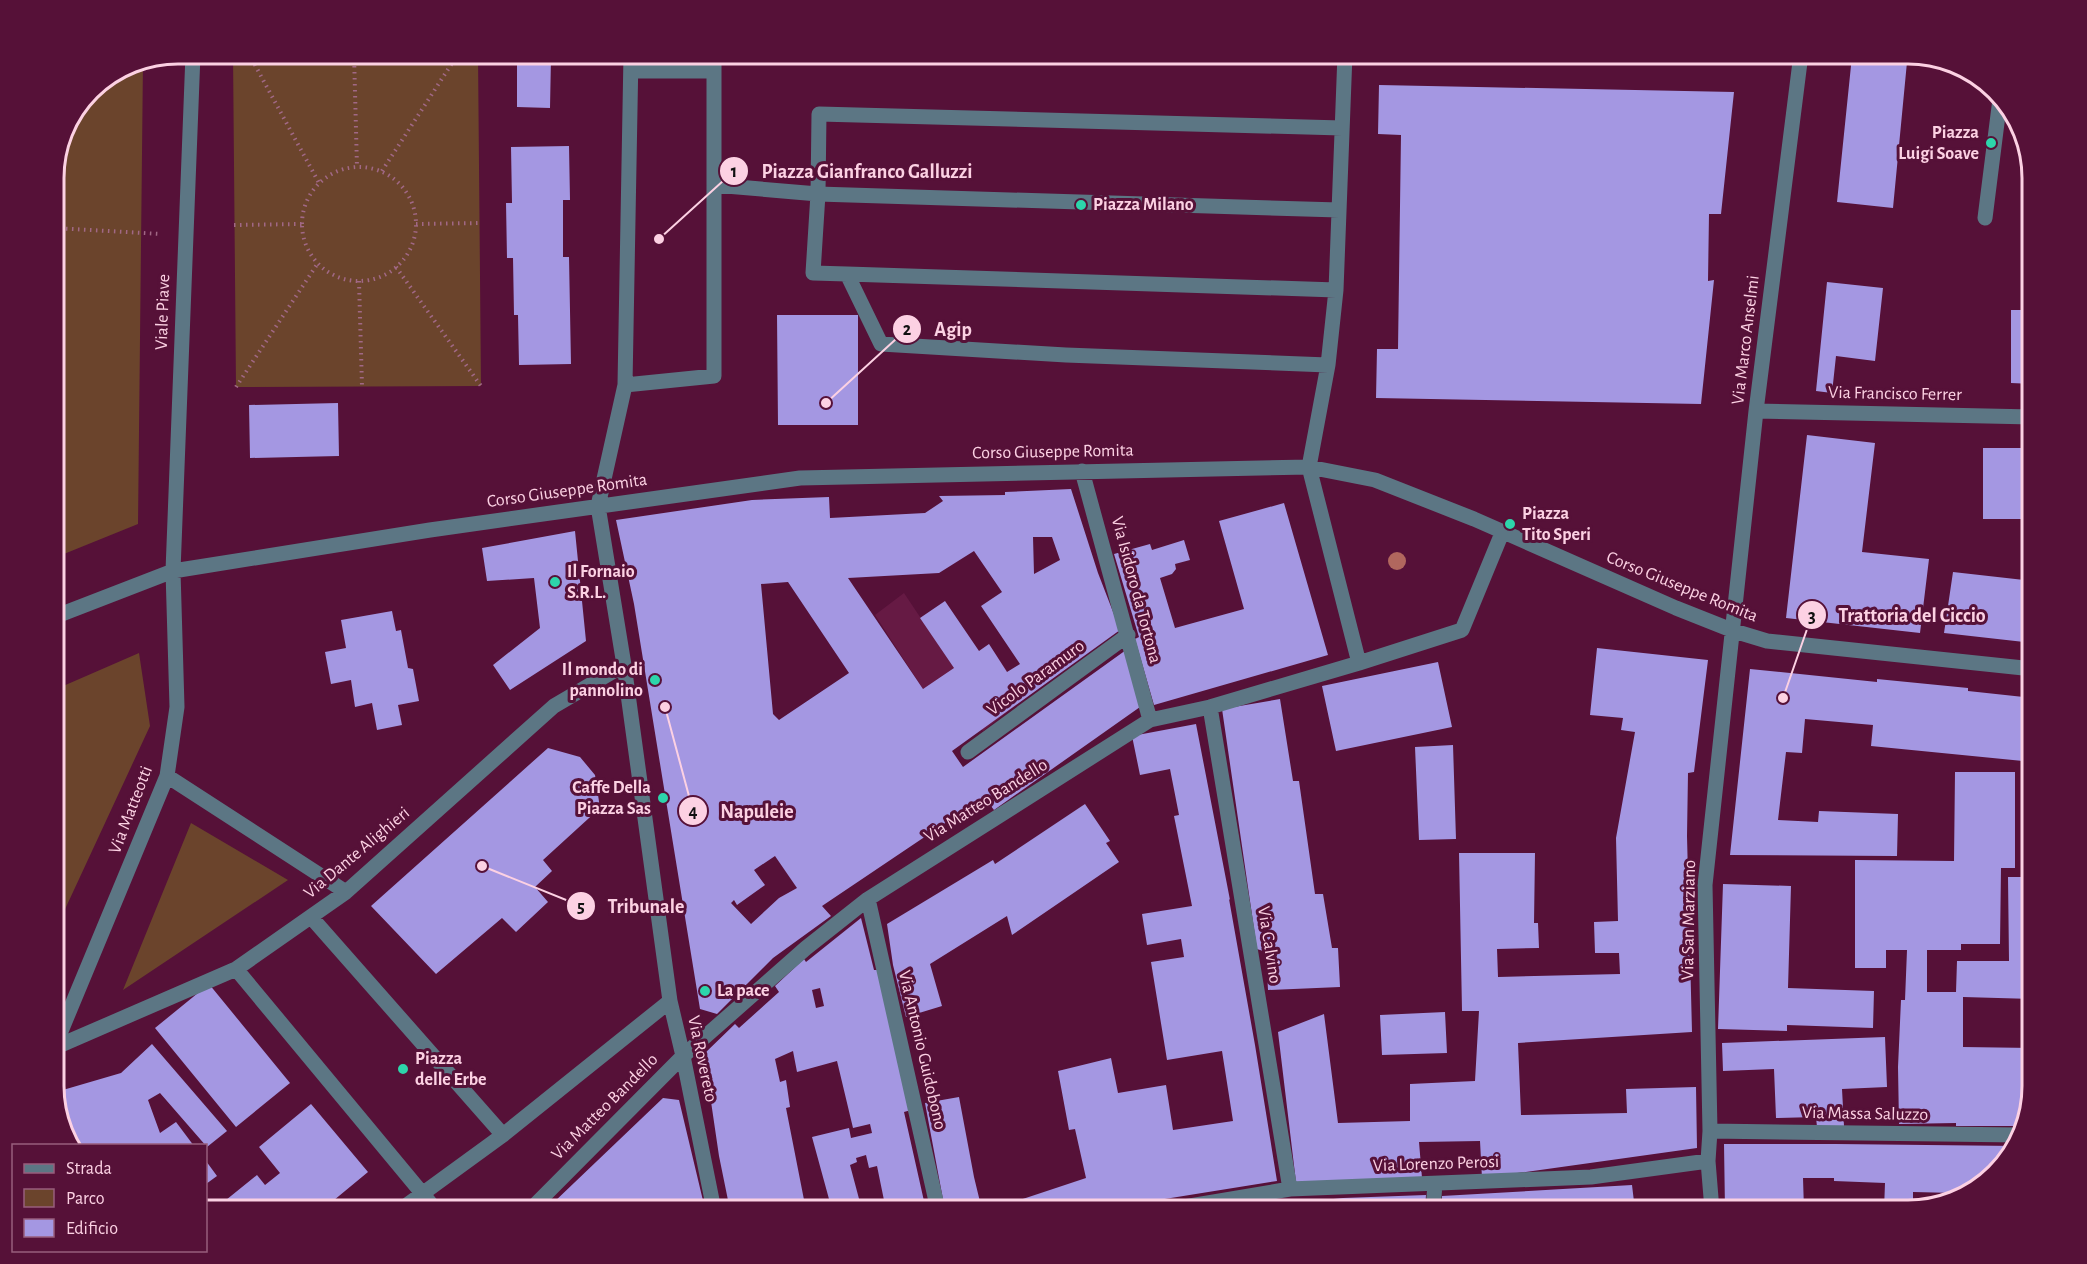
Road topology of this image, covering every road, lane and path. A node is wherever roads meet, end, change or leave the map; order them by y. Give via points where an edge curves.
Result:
1 (1345, 64) edge
2 (1800, 64) edge
3 (193, 65) edge
4 (255, 65) edge
5 (354, 65) edge
6 (451, 65) edge
7 (631, 65) edge
8 (714, 65) edge
9 (631, 71) junction
10 (714, 71) junction
11 (1999, 109) edge
12 (1342, 128) junction
13 (357, 167) junction
14 (382, 171) junction
15 (319, 183) junction
16 (714, 185) junction
17 (818, 194) junction
18 (1339, 210) junction
19 (1985, 218) dead end
20 (480, 223) dead end
21 (302, 224) junction
22 (416, 224) junction
23 (234, 225) dead end
24 (65, 229) edge
25 (186, 235) junction
26 (318, 263) junction
27 (396, 267) junction
28 (848, 274) junction
29 (359, 281) junction
30 (1336, 290) junction
31 (1328, 365) junction
32 (625, 385) junction
33 (362, 386) dead end
34 (482, 386) dead end
35 (236, 387) dead end
36 (1756, 411) junction
37 (2022, 417) edge
38 (1309, 467) junction
39 (1082, 471) junction
40 (598, 506) junction
41 (1502, 533) junction
42 (172, 571) junction
43 (65, 613) edge
44 (1734, 631) junction
45 (1128, 635) junction
46 (1359, 663) junction
47 (624, 665) junction
48 (2022, 668) edge
49 (1209, 707) junction
50 (1150, 720) junction
51 (968, 752) dead end
52 (167, 776) junction
53 (346, 892) junction
54 (868, 899) junction
55 (311, 917) junction
56 (236, 969) junction
57 (670, 1000) junction
58 (65, 1024) edge
59 (65, 1044) edge
60 (683, 1056) junction
61 (1710, 1131) junction
62 (503, 1135) junction
63 (2011, 1135) edge
64 (1708, 1161) junction
65 (1435, 1184) junction
66 (1290, 1189) junction
67 (422, 1193) junction
68 (413, 1200) edge
69 (428, 1200) edge
70 (540, 1200) edge
71 (712, 1200) edge
72 (936, 1200) edge
73 (1225, 1200) edge
74 (1434, 1200) edge
75 (1711, 1200) edge

1 - 12 street
2 - 36 street, Via Marco Anselmi
3 - 25 street, Viale Piave
4 - 15 path
5 - 13 path
6 - 14 path
7 - 9 street
8 - 10 street
9 - 10 street
9 - 32 street
10 - 16 street
11 - 19 street
12 - 17 street via 819,114
12 - 18 street
13 - 14 path
13 - 15 path via 343,169
14 - 22 path via 407,193
15 - 21 path via 304,209
16 - 17 street
16 - 32 street via 714,376
17 - 18 street
17 - 28 street via 813,273
18 - 30 street
20 - 22 path
21 - 23 path
21 - 26 path via 307,245
22 - 27 path via 414,240
24 - 25 path
25 - 42 street, Viale Piave
26 - 29 path via 330,273
26 - 35 path
27 - 29 path via 385,275
27 - 34 path
28 - 30 street
28 - 31 street via 881,344
29 - 33 path
30 - 31 street
31 - 38 street
32 - 40 street
36 - 37 street, Via Francisco Ferrer
36 - 44 street, Via Marco Anselmi
38 - 39 street, Corso Giuseppe Romita
38 - 41 street, Corso Giuseppe Romita via 1375,480
38 - 46 street
39 - 40 street, Corso Giuseppe Romita via 800,478
39 - 45 street, Via Isidoro da Tortona
40 - 42 street, Corso Giuseppe Romita
40 - 47 street, Via Rovereto
41 - 44 street, Corso Giuseppe Romita
41 - 46 street, Via Matteo Bandello via 1462,630
42 - 43 street, Corso Giuseppe Romita
42 - 52 street, Via Matteotti via 177,707
44 - 48 street, Corso Giuseppe Romita via 1767,641
44 - 61 street, Via San Marziano via 1705,885
45 - 50 street, Via Isidoro da Tortona
45 - 51 street, Vicolo Paramuro
46 - 49 street, Via Matteo Bandello
47 - 53 street, Via Dante Alighieri via 554,706
47 - 57 street, Via Rovereto
49 - 50 street, Via Matteo Bandello
49 - 66 street, Via Calvino
50 - 54 street, Via Matteo Bandello
52 - 53 street
52 - 58 street, Via Matteotti
53 - 55 street, Via Dante Alighieri
54 - 60 street, Via Matteo Bandello
54 - 72 street, Via Antonio Guidobono
55 - 56 street, Via Dante Alighieri
55 - 62 street
56 - 59 street, Via Dante Alighieri
56 - 67 street
57 - 60 street, Via Rovereto
57 - 62 street
60 - 70 street, Via Matteo Bandello
60 - 71 street, Via Rovereto
61 - 63 street, Via Massa Saluzzo
61 - 64 street, Via San Marziano
62 - 67 street
64 - 65 street, Via Lorenzo Perosi via 1591,1178
64 - 75 street, Via San Marziano
65 - 66 street, Via Lorenzo Perosi
65 - 74 street
66 - 73 street, Via Lorenzo Perosi
67 - 68 street
67 - 69 street

